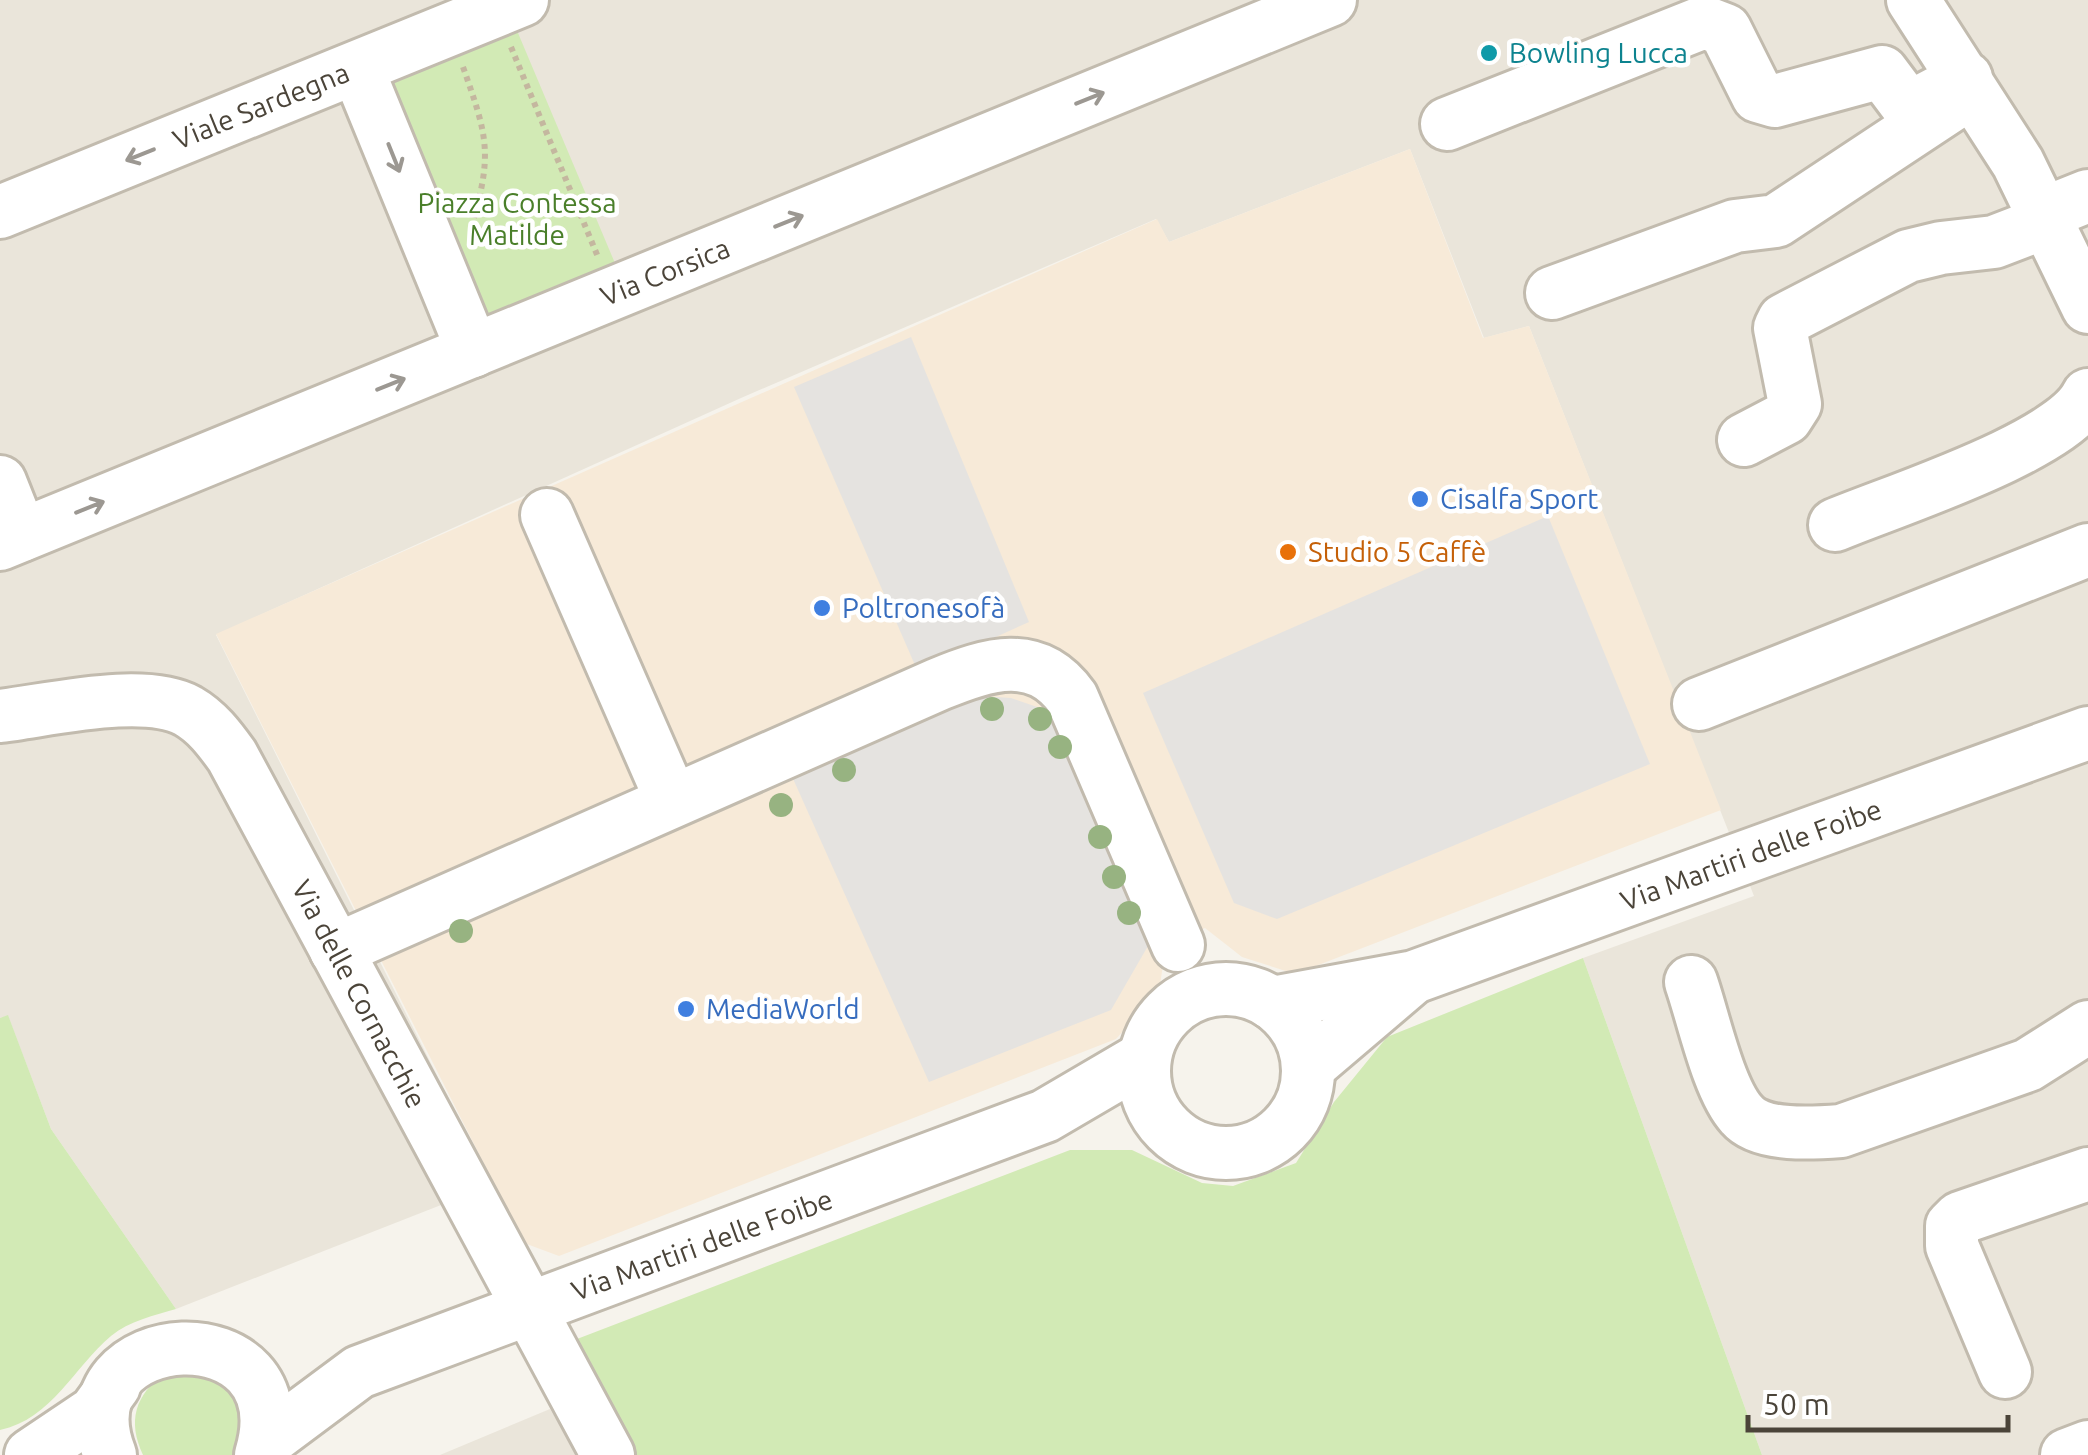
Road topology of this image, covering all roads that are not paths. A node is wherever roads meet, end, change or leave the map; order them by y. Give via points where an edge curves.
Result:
1 (1330, 0) edge
2 (1913, 0) edge
3 (485, 16) edge
4 (357, 68) junction
5 (1970, 84) junction
6 (1447, 124) dead end
7 (2059, 211) edge
8 (0, 212) edge
9 (1552, 293) dead end
10 (2088, 307) edge
11 (472, 351) junction
12 (2088, 395) edge
13 (1744, 440) dead end
14 (0, 482) edge
15 (547, 514) dead end
16 (1835, 525) dead end
17 (11, 539) edge
18 (2088, 550) edge
19 (1700, 704) dead end
20 (0, 716) edge
21 (2088, 733) edge
22 (672, 801) junction
23 (1178, 944) junction
24 (336, 950) junction
25 (1414, 977) junction
26 (1692, 982) dead end
27 (1249, 996) junction
28 (2088, 1026) edge
29 (1155, 1036) junction
30 (1308, 1067) junction
31 (1045, 1116) junction
32 (1160, 1121) junction
33 (2088, 1174) edge
34 (529, 1309) junction
35 (242, 1368) junction
36 (360, 1372) junction
37 (2005, 1372) dead end
38 (114, 1386) junction
39 (2088, 1447) edge
40 (263, 1448) edge
41 (31, 1455) edge
42 (110, 1455) edge
43 (608, 1455) edge
44 (2067, 1455) edge

11 -> 1 street, Via Corsica
2 - 5 street
3 - 4 street, Viale Sardegna
4 -> 8 street, Viale Sardegna
4 -> 11 street
5 - 6 street via 1909,108 1882,72 1775,101 1758,96 1725,30 1704,22
5 - 7 street
5 - 9 street via 1776,221 1735,226
7 - 10 street
7 - 13 street via 1994,242 1908,256 1784,320 1780,328 1795,404 1786,418
17 -> 11 street, Via Corsica
12 - 16 street via 2037,442
14 - 17 street
15 - 22 street
18 - 19 street
20 - 24 street, Via delle Cornacchie via 154,701 186,710 213,729 232,756
21 - 25 street, Via Martiri delle Foibe
22 - 23 street via 979,667 1029,668 1058,679 1072,698
22 - 24 street
23 - 27 street
23 - 29 street
24 - 34 street, Via delle Cornacchie
25 - 27 street, Via Martiri delle Foibe
25 - 30 street, Via Martiri delle Foibe
26 - 28 street via 1742,1115 1757,1125 1816,1133 1841,1131 2028,1065
27 - 29 street via 1203,992
27 - 30 street via 1291,1020
29 - 31 street, Via Martiri delle Foibe
29 - 32 street via 1149,1102
30 - 32 street via 1306,1093 1294,1116 1254,1148 1202,1150
31 - 32 street, Via Martiri delle Foibe
31 - 34 street, Via Martiri delle Foibe
33 - 37 street via 1952,1226 1952,1246
34 - 36 street, Via Martiri delle Foibe
34 - 43 street, Via delle Cornacchie
35 - 36 street, Via Martiri delle Foibe
35 - 38 street, Via Martiri delle Foibe via 210,1350 173,1346 150,1352
35 - 40 street via 262,1402
36 - 40 street, Via Martiri delle Foibe
38 - 41 street via 76,1428
38 - 42 street via 104,1426
39 - 44 street

